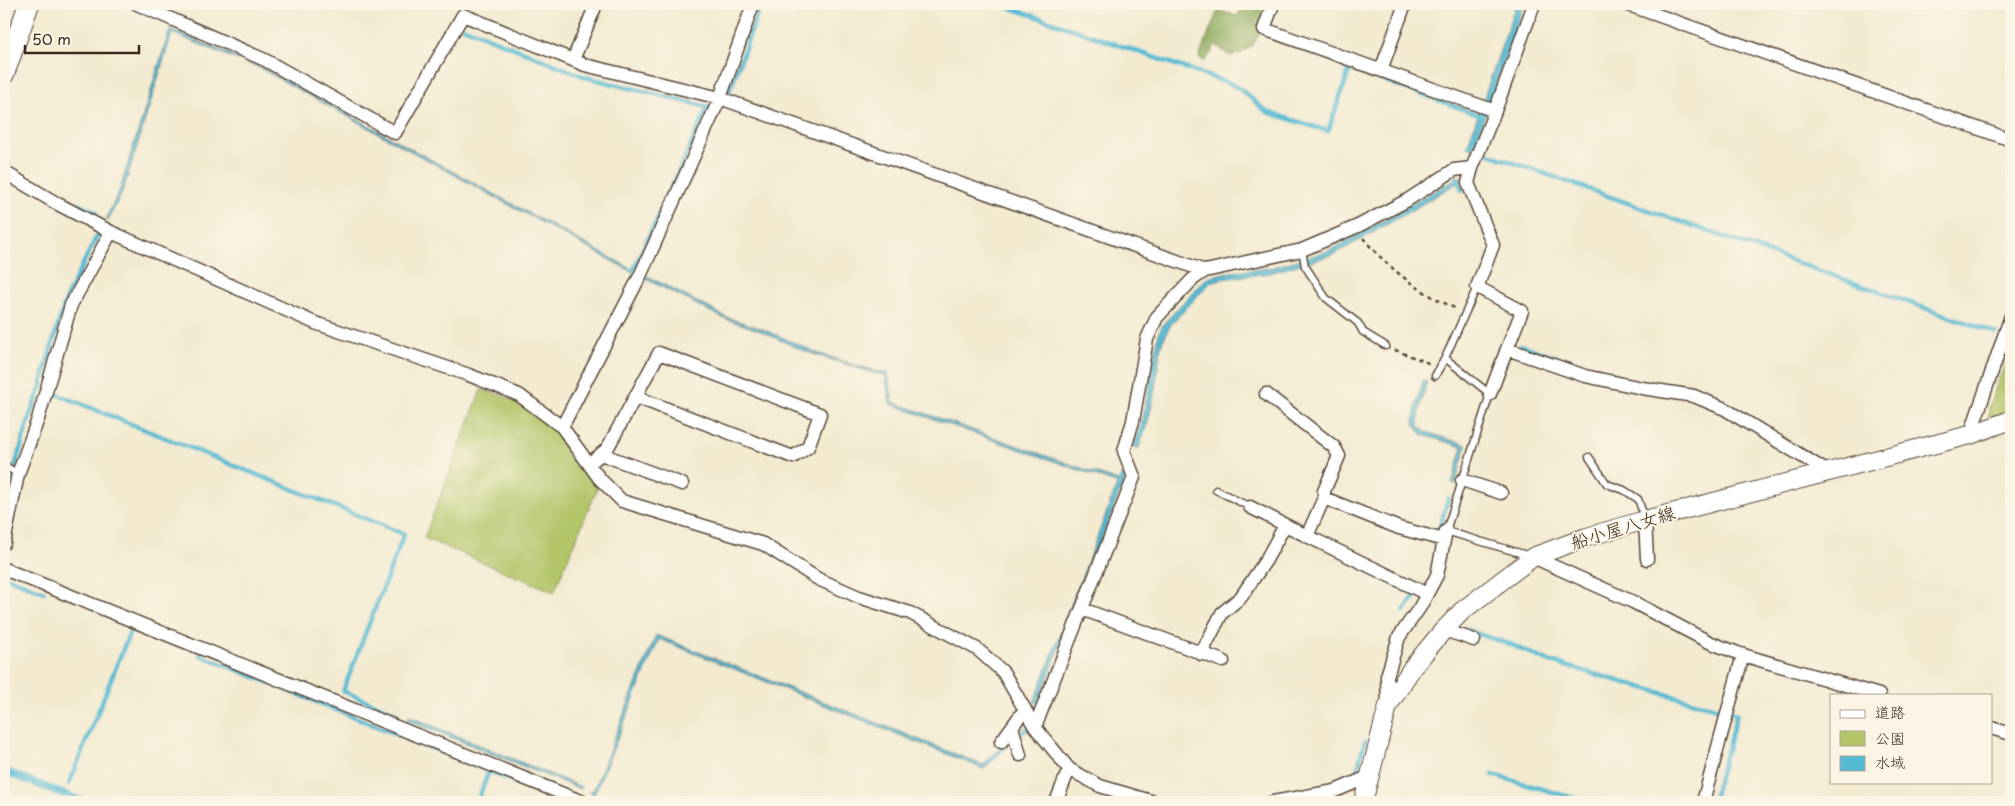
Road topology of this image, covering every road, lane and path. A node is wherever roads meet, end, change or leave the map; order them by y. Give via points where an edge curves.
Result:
1 (30, 4) edge
2 (137, 4) edge
3 (753, 4) edge
4 (1273, 4) edge
5 (1405, 4) edge
6 (1534, 4) edge
7 (1626, 4) edge
8 (595, 7) dead end
9 (464, 9) edge
10 (573, 60) junction
11 (1381, 70) junction
12 (4, 74) edge
13 (720, 98) junction
14 (1495, 110) junction
15 (2011, 140) edge
16 (1472, 168) junction
17 (4, 172) edge
18 (1355, 228) junction
19 (111, 232) junction
20 (1302, 250) junction
21 (1205, 271) junction
22 (1477, 287) junction
23 (1465, 313) junction
24 (2011, 316) edge
25 (1386, 346) joint
26 (1507, 349) junction
27 (1445, 358) junction
28 (1440, 367) junction
29 (1435, 376) dead end
30 (1266, 394) dead end
31 (1490, 394) junction
32 (636, 397) junction
33 (2011, 420) edge
34 (562, 427) junction
35 (1970, 435) junction
36 (601, 454) junction
37 (1589, 456) dead end
38 (589, 464) junction
39 (4, 465) edge
40 (1828, 472) junction
41 (18, 474) junction
42 (1462, 480) junction
43 (682, 484) dead end
44 (1216, 490) dead end
45 (1501, 493) dead end
46 (1324, 498) junction
47 (1250, 507) joint
48 (1645, 520) junction
49 (1285, 524) junction
50 (1445, 535) junction
51 (1307, 536) junction
52 (4, 543) edge
53 (1533, 558) junction
54 (1647, 559) dead end
55 (4, 569) edge
56 (1427, 594) junction
57 (1082, 609) junction
58 (1444, 630) junction
59 (1474, 640) dead end
60 (1201, 654) junction
61 (1743, 655) junction
62 (1223, 661) dead end
63 (1876, 694) edge
64 (1388, 706) junction
65 (1025, 709) junction
66 (1012, 727) junction
67 (1036, 727) junction
68 (1992, 728) edge
69 (2011, 734) edge
70 (1001, 742) dead end
71 (1020, 755) dead end
72 (1069, 769) junction
73 (1368, 777) junction
74 (810, 797) dead end
75 (583, 802) edge
76 (808, 802) edge
77 (1056, 802) edge
78 (1154, 802) edge
79 (1273, 802) edge
80 (1363, 802) edge
81 (1703, 802) edge

1 - 12 main road
2 - 9 street via 265,60 395,133
3 - 13 street
4 - 11 street via 1264,28
5 - 11 street
6 - 14 street
7 - 15 street
8 - 10 street
9 - 10 street
10 - 13 street
11 - 14 street
13 - 21 street
13 - 34 street via 640,276
14 - 16 street
16 - 18 street via 1454,170
16 - 22 street via 1468,183 1494,245
17 - 19 street
18 - 20 street
18 - 23 path via 1394,271 1434,299
19 - 34 street via 315,324 519,396
19 - 41 street via 71,305 38,419
20 - 21 street
20 - 25 lane via 1305,266 1326,298 1358,323 1363,332
21 - 57 street via 1193,279 1157,317 1147,339 1133,420 1124,451 1134,477
22 - 23 lane
22 - 26 street via 1522,311
23 - 27 lane
24 - 35 street
25 - 28 path
26 - 31 street
26 - 40 street via 1586,376 1694,396 1725,409
27 - 28 lane
27 - 31 lane
28 - 29 lane
30 - 46 street via 1334,447 1339,456
31 - 42 lane
32 - 32 street via 659,353 820,414 808,447 793,457
32 - 36 street via 607,450
33 - 35 main road, 船小屋八女線
34 - 38 street
35 - 40 main road, 船小屋八女線
36 - 38 street
36 - 43 street
37 - 48 lane via 1607,484 1638,499
38 - 65 street via 622,501 763,544 818,579 859,598 910,613 977,649 1003,672
39 - 41 lane
40 - 48 main road, 船小屋八女線
41 - 52 street
42 - 45 street
42 - 50 lane
44 - 47 lane
46 - 50 street via 1399,528
46 - 51 street
47 - 49 street
48 - 53 main road, 船小屋八女線 via 1587,537
48 - 54 street
49 - 51 street
49 - 60 street via 1266,560 1240,597 1222,613
50 - 53 lane
50 - 56 street via 1437,575
51 - 56 street
53 - 58 main road, 船小屋八女線 via 1462,611
53 - 61 street
55 - 75 street
56 - 64 street via 1399,637 1388,676
57 - 60 street
57 - 67 street
58 - 59 street
58 - 64 main road, 船小屋八女線 via 1412,668
60 - 62 street
61 - 63 street
61 - 81 street
64 - 73 main road, 船小屋八女線
65 - 66 street
65 - 67 street
66 - 70 street
66 - 71 street
67 - 72 street
68 - 69 street
72 - 77 street
72 - 78 street via 1100,786
73 - 79 street via 1336,791
73 - 80 main road, 船小屋八女線
74 - 76 path

